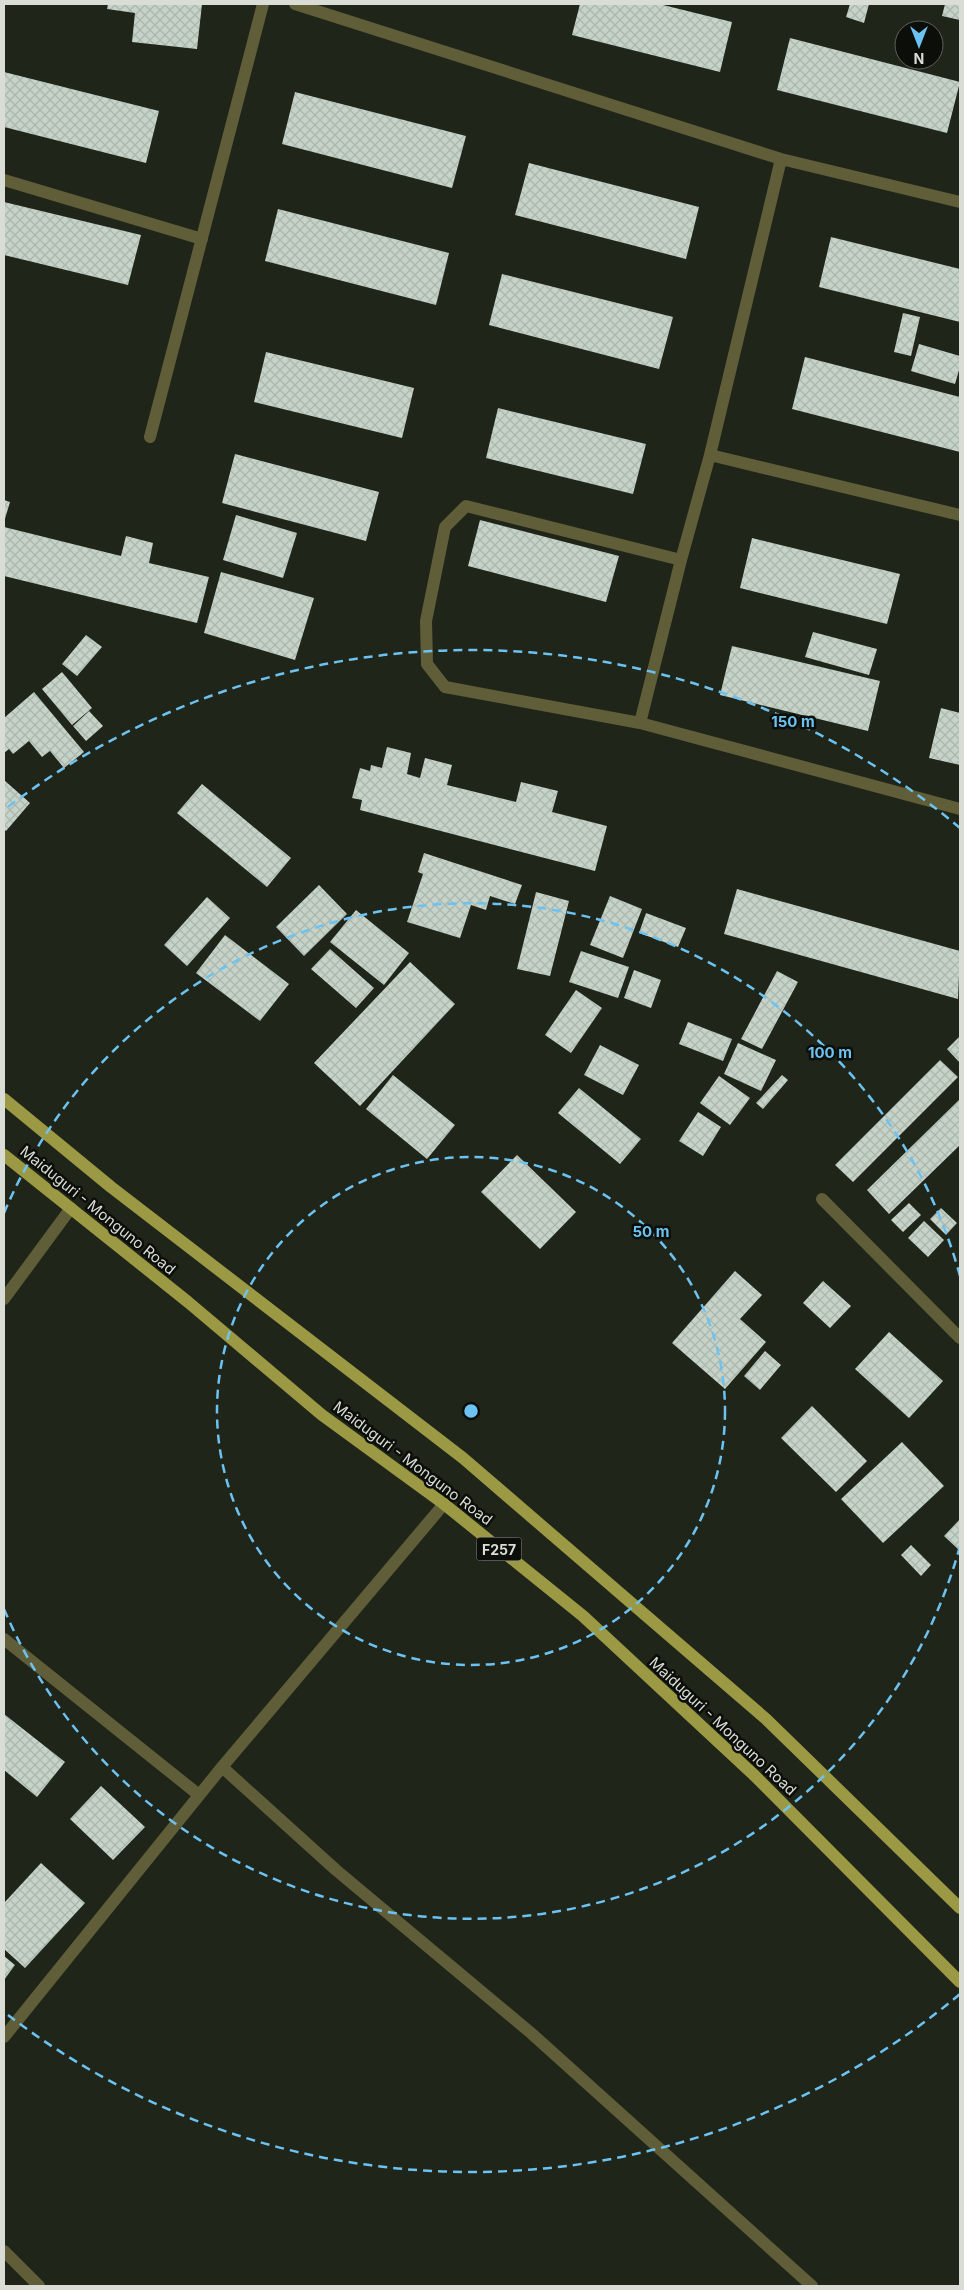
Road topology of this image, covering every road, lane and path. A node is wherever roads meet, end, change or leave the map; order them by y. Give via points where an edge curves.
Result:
1 (263, 4) edge
2 (295, 4) edge
3 (780, 159) junction
4 (4, 180) edge
5 (960, 202) edge
6 (202, 239) junction
7 (150, 437) dead end
8 (710, 455) junction
9 (960, 515) edge
10 (680, 560) junction
11 (640, 723) junction
12 (960, 809) edge
13 (4, 1099) edge
14 (4, 1155) edge
15 (822, 1199) dead end
16 (71, 1208) junction
17 (4, 1299) edge
18 (960, 1338) edge
19 (444, 1504) junction
20 (4, 1639) edge
21 (222, 1767) junction
22 (199, 1795) junction
23 (960, 1908) edge
24 (960, 1982) edge
25 (4, 2037) edge
26 (4, 2251) edge
27 (38, 2286) edge
28 (812, 2286) edge

1 - 6 street
2 - 3 street
3 - 5 street
3 - 8 street
4 - 6 street
6 - 7 street
8 - 9 street
8 - 10 street
10 - 11 street
10 - 11 street via 466,506 445,527 426,621 428,664 445,687
11 - 12 street
13 - 23 main road, Maiduguri - Monguno Road / F257 via 111,1187 463,1458 766,1719
14 - 16 main road, Maiduguri - Monguno Road / F257
15 - 18 street
16 - 17 street
16 - 19 main road, Maiduguri - Monguno Road / F257 via 322,1415
19 - 21 street
19 - 24 main road, Maiduguri - Monguno Road / F257 via 583,1616 762,1783
20 - 22 street
21 - 22 street
21 - 28 street via 336,1870 531,2033
22 - 25 street
26 - 27 street

